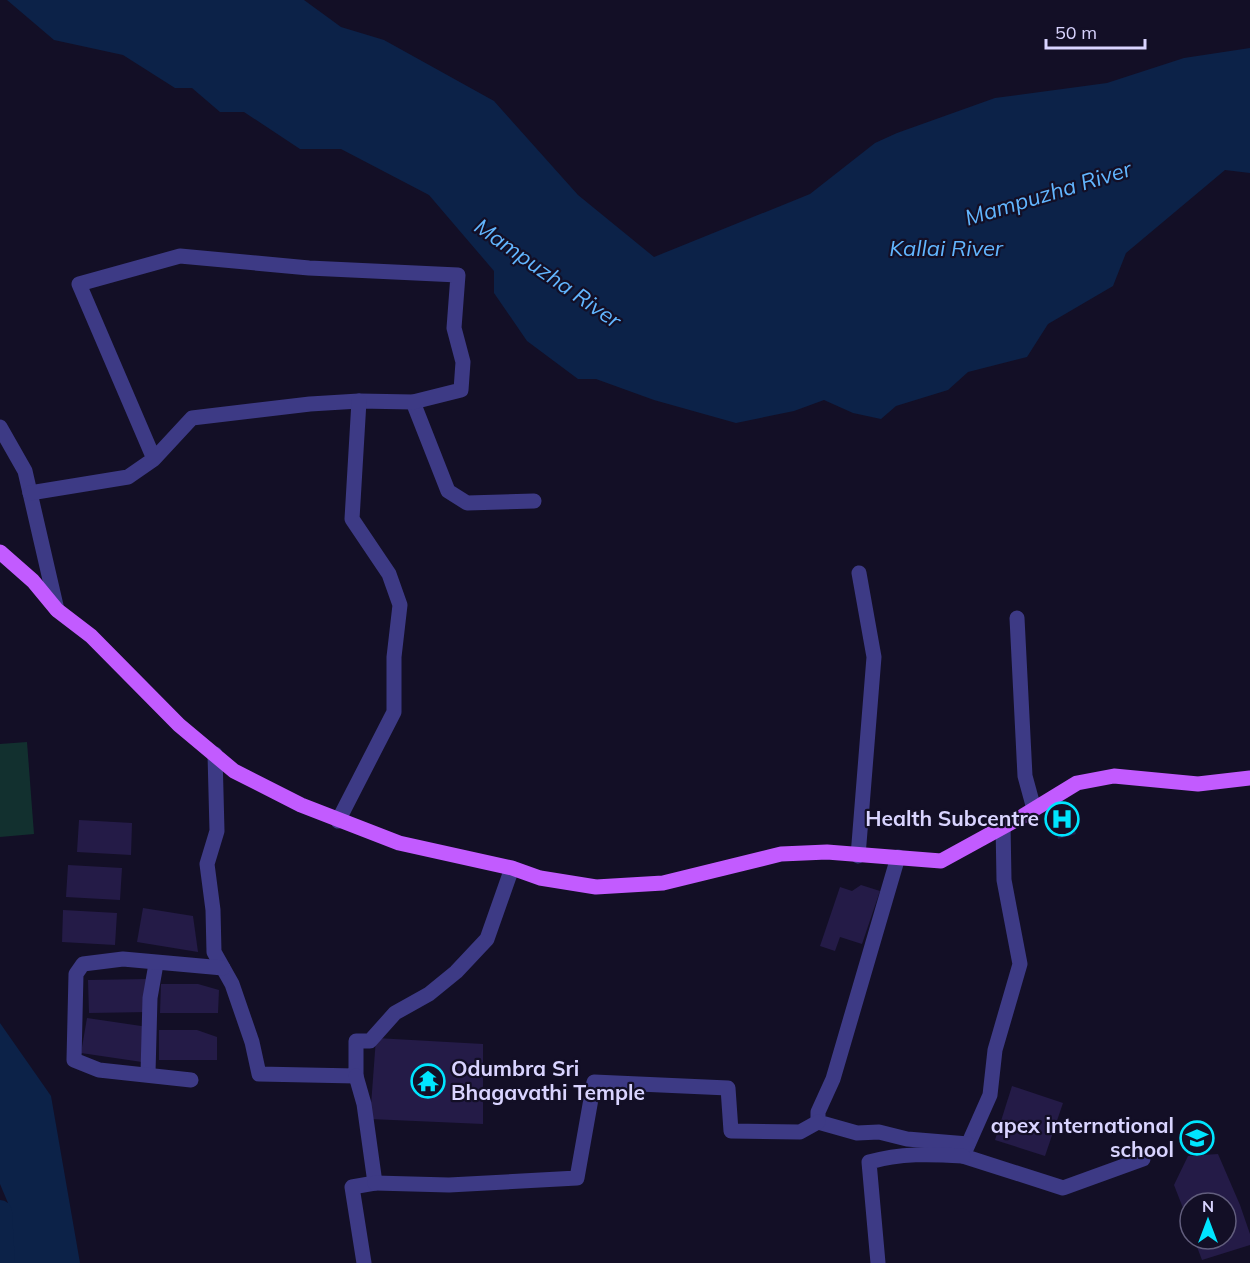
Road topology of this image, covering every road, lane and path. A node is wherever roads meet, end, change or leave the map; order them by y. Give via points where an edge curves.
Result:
1 (359, 401) junction
2 (413, 402) junction
3 (0, 427) edge
4 (154, 459) junction
5 (30, 493) junction
6 (534, 501) dead end
7 (0, 552) edge
8 (859, 573) dead end
9 (57, 610) junction
10 (1017, 618) dead end
11 (215, 754) junction
12 (1250, 778) edge
13 (1034, 809) junction
14 (338, 820) junction
15 (1003, 824) junction
16 (858, 856) junction
17 (898, 857) junction
18 (512, 868) junction
19 (156, 964) junction
20 (223, 968) junction
21 (148, 1073) junction
22 (356, 1076) junction
23 (191, 1080) dead end
24 (818, 1122) junction
25 (965, 1150) junction
26 (1143, 1159) dead end
27 (375, 1183) junction
28 (364, 1263) edge
29 (878, 1263) edge

1 - 2 street
1 - 4 street via 192,418
1 - 14 street via 352,519 389,574 400,605 394,657 394,712
2 - 4 street via 461,390 463,362 454,328 458,275 309,268 180,256 79,284
2 - 6 street via 448,491 467,503
3 - 5 street via 25,471
4 - 5 street via 128,477
5 - 9 street
7 - 9 main road via 33,580
8 - 16 street via 874,657
9 - 11 main road via 91,636 179,725
10 - 13 street via 1025,776
11 - 14 main road via 234,771
11 - 20 street via 217,831 207,864 214,952
12 - 13 main road via 1198,784 1114,776 1077,783
13 - 15 main road
14 - 18 main road via 399,843
15 - 17 main road via 941,861
15 - 25 street via 1004,880 1020,964 995,1050 990,1095
16 - 17 main road
16 - 18 main road via 827,852 781,854 663,883 626,887 596,887 540,878
17 - 24 street
18 - 22 street via 487,939 429,994 395,1013 370,1041 356,1041
19 - 20 street
19 - 21 street via 150,998
19 - 21 street via 123,959 83,964 76,974 74,1060 99,1070
20 - 22 street via 252,1042 259,1074
21 - 23 street
22 - 27 street
24 - 25 street via 857,1133 879,1132
24 - 27 street via 800,1132 731,1131 728,1088 594,1082 577,1178 449,1185
25 - 26 street via 1063,1188
25 - 29 street via 891,1155 869,1162
27 - 28 street via 352,1186

